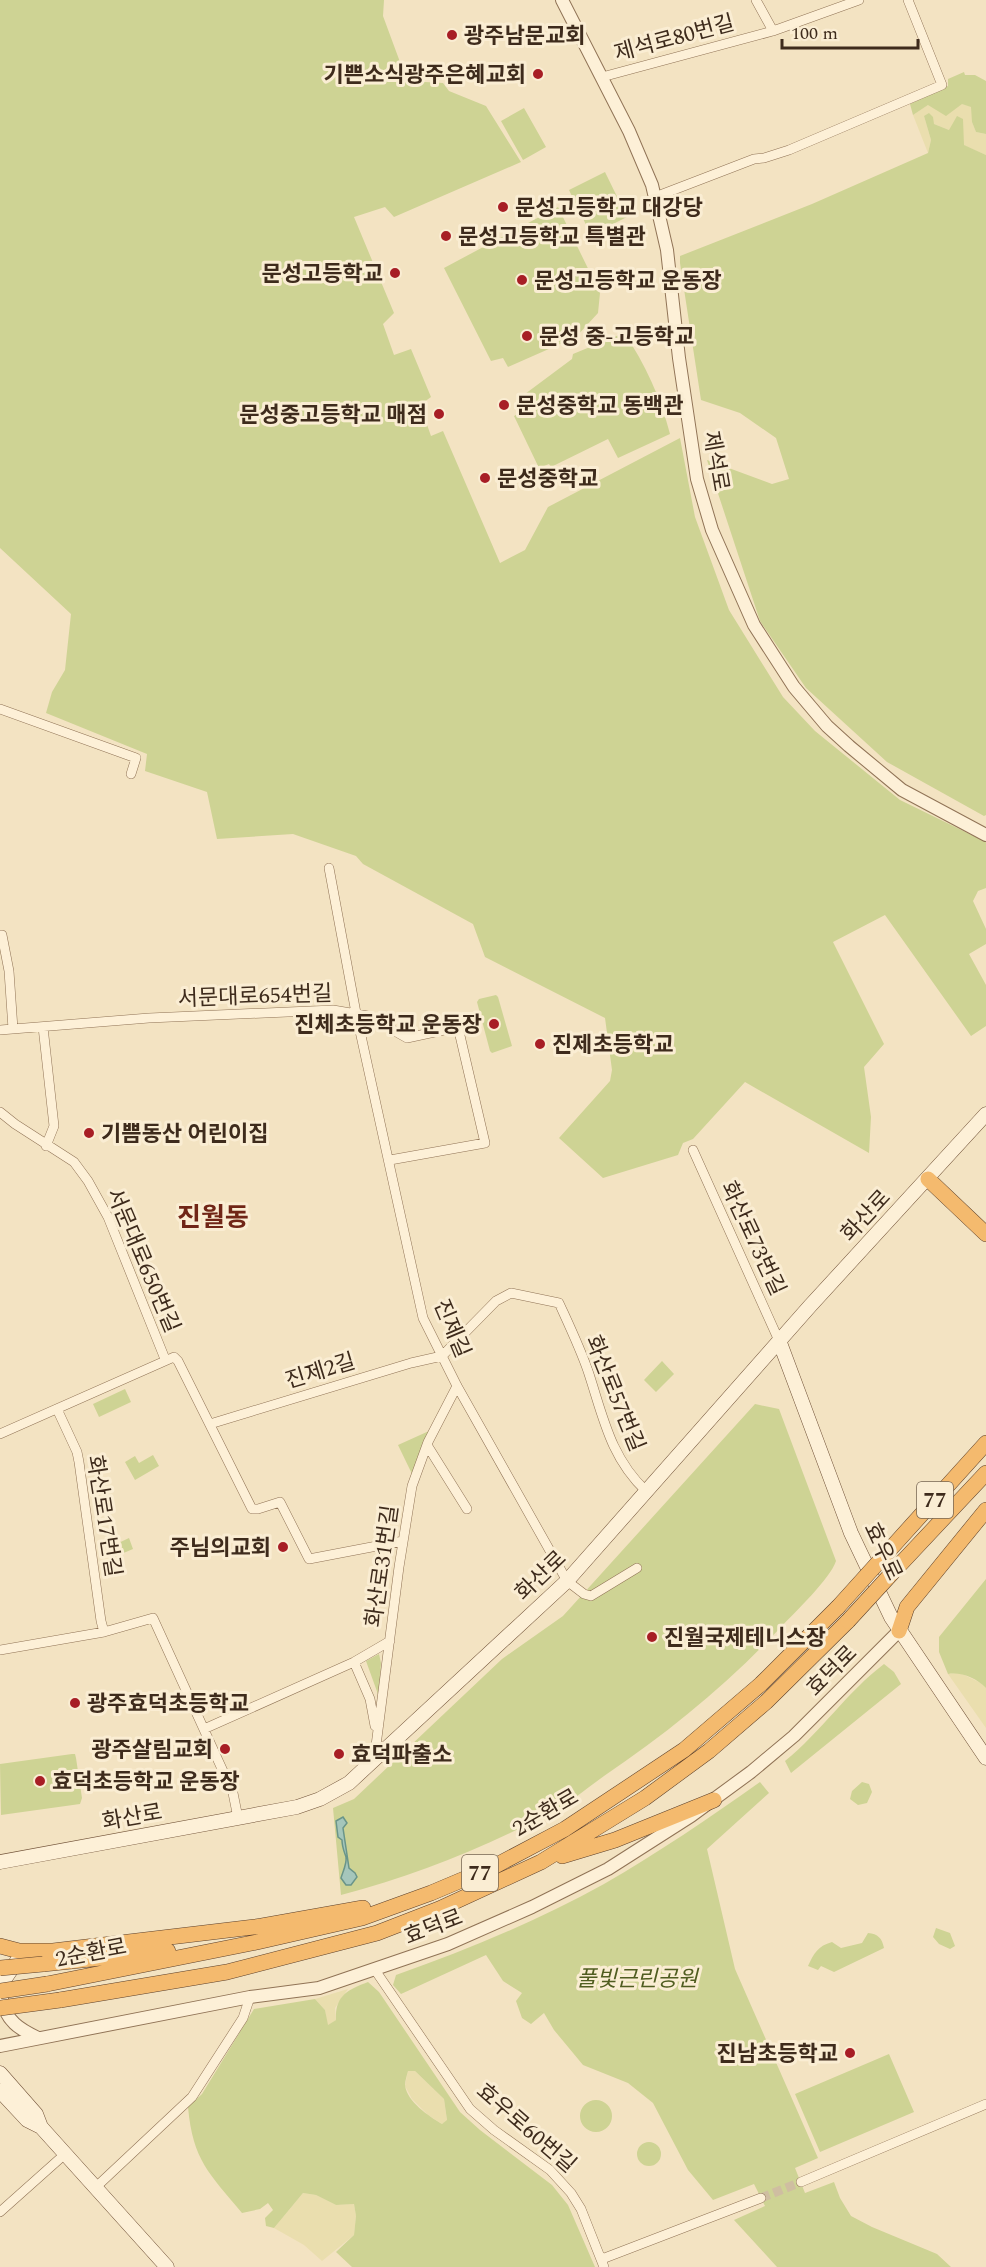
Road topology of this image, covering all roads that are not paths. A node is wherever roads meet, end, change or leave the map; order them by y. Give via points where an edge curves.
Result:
1 (562, 0) edge
2 (756, 0) edge
3 (859, 0) edge
4 (908, 0) edge
5 (773, 31) junction
6 (602, 77) junction
7 (655, 197) junction
8 (0, 709) edge
9 (131, 774) dead end
10 (986, 835) edge
11 (329, 868) dead end
12 (0, 935) edge
13 (356, 1013) junction
14 (43, 1027) junction
15 (13, 1029) junction
16 (0, 1030) edge
17 (0, 1112) edge
18 (986, 1114) edge
19 (0, 1122) edge
20 (15, 1124) junction
21 (46, 1146) junction
22 (693, 1150) dead end
23 (390, 1160) junction
24 (928, 1179) junction
25 (986, 1234) edge
26 (780, 1343) junction
27 (441, 1356) junction
28 (165, 1359) junction
29 (458, 1386) junction
30 (57, 1408) junction
31 (210, 1424) junction
32 (0, 1434) edge
33 (986, 1443) edge
34 (427, 1445) junction
35 (986, 1473) edge
36 (646, 1491) junction
37 (467, 1509) dead end
38 (986, 1510) edge
39 (403, 1542) junction
40 (638, 1568) dead end
41 (567, 1581) junction
42 (899, 1631) junction
43 (104, 1632) junction
44 (390, 1641) junction
45 (0, 1650) edge
46 (354, 1662) junction
47 (204, 1729) junction
48 (376, 1741) junction
49 (986, 1758) edge
50 (374, 1761) junction
51 (714, 1800) junction
52 (238, 1818) junction
53 (0, 1862) edge
54 (542, 1862) junction
55 (431, 1893) junction
56 (257, 1942) junction
57 (0, 1946) edge
58 (53, 1951) junction
59 (375, 1970) junction
60 (0, 1982) edge
61 (250, 1997) junction
62 (0, 2008) edge
63 (38, 2038) junction
64 (0, 2046) edge
65 (0, 2073) edge
66 (1, 2093) edge
67 (986, 2104) edge
68 (41, 2127) junction
69 (65, 2154) junction
70 (801, 2182) tunnel mouth
71 (95, 2188) junction
72 (761, 2198) tunnel mouth
73 (0, 2212) edge
74 (603, 2263) edge
75 (164, 2266) edge

1 - 6 street, 제석로
2 - 5 street
3 - 5 street, 제석로80번길
4 - 7 street via 942,85 789,150 754,159
5 - 6 street, 제석로80번길
6 - 7 street, 제석로 via 643,161
7 - 10 street, 제석로 via 667,249 697,479 712,530 754,625 794,687 849,746 902,790
8 - 9 street via 136,758
11 - 13 street, 진제길
12 - 15 street via 9,971
13 - 14 street, 서문대로654번길 via 333,1010 149,1018
13 - 23 street, 진제길
13 - 23 street, 서문대로654번길 via 407,1038 458,1027 485,1143
14 - 15 street, 서문대로654번길
14 - 21 street via 54,1126
15 - 16 street, 서문대로654번길
17 - 20 street, 서문대로650번길
18 - 24 main road, 화산로
19 - 20 street
20 - 21 street, 서문대로650번길
21 - 28 street, 서문대로650번길 via 74,1162 88,1181 108,1217
22 - 26 street, 화산로73번길
23 - 27 street, 진제길 via 421,1310
24 - 25 highway
24 - 26 main road, 화산로
26 - 36 main road, 화산로
26 - 42 main road, 효우로 via 851,1533
27 - 29 street, 진제길
27 - 31 street, 진제2길
27 - 36 street, 화산로57번길 via 503,1296 511,1293 559,1303 610,1438 630,1476
28 - 30 street
28 - 31 street via 174,1357 178,1361
29 - 34 street, 화산로31번길
29 - 41 street, 진제길
30 - 32 street
30 - 43 street, 화산로17번길 via 77,1452
31 - 39 street via 252,1509 280,1502 309,1559
33 - 55 highway, 2순환로 / 77, bridge via 838,1607 761,1684 684,1750 565,1829 495,1866
34 - 37 street
34 - 39 street, 화산로31번길 via 412,1486
35 - 54 highway, 2순환로 / 77, bridge via 848,1621 766,1702 645,1798
36 - 41 main road, 화산로
38 - 42 highway via 907,1606
39 - 44 street, 화산로31번길
40 - 41 street via 591,1596
41 - 50 main road, 화산로
42 - 49 main road, 효우로
42 - 51 street, 효덕로 via 794,1736
43 - 45 street
43 - 47 street via 153,1618
44 - 46 street
44 - 48 street, 화산로31번길
46 - 47 street
46 - 48 street via 370,1699
47 - 52 street via 233,1793
48 - 50 street, 화산로31번길
50 - 52 main road, 화산로 via 349,1783 320,1799
51 - 54 highway via 615,1840
51 - 59 street, 효덕로 via 608,1869 448,1944
52 - 53 main road, 화산로
54 - 62 highway, 2순환로 / 77, bridge via 377,1933 227,1972
55 - 56 highway, 2순환로 / 77 via 362,1918
55 - 58 highway via 262,1926
56 - 60 highway, 2순환로 / 77, bridge via 47,1984
56 - 60 highway, bridge via 43,1964
57 - 58 highway via 19,1951
58 - 60 main road via 15,1962
59 - 61 street, 효덕로 via 319,1988
59 - 74 street, 효우로60번길 via 470,2109 550,2170 572,2193
60 - 63 street via 11,2021
61 - 63 street, 효덕로
61 - 71 street via 243,2018 192,2097
63 - 64 street, 효덕로
65 - 68 main road via 36,2114
66 - 68 main road via 27,2120
67 - 70 street
68 - 69 main road
69 - 71 main road
69 - 73 street
71 - 75 main road
72 - 74 street, 효우로60번길

